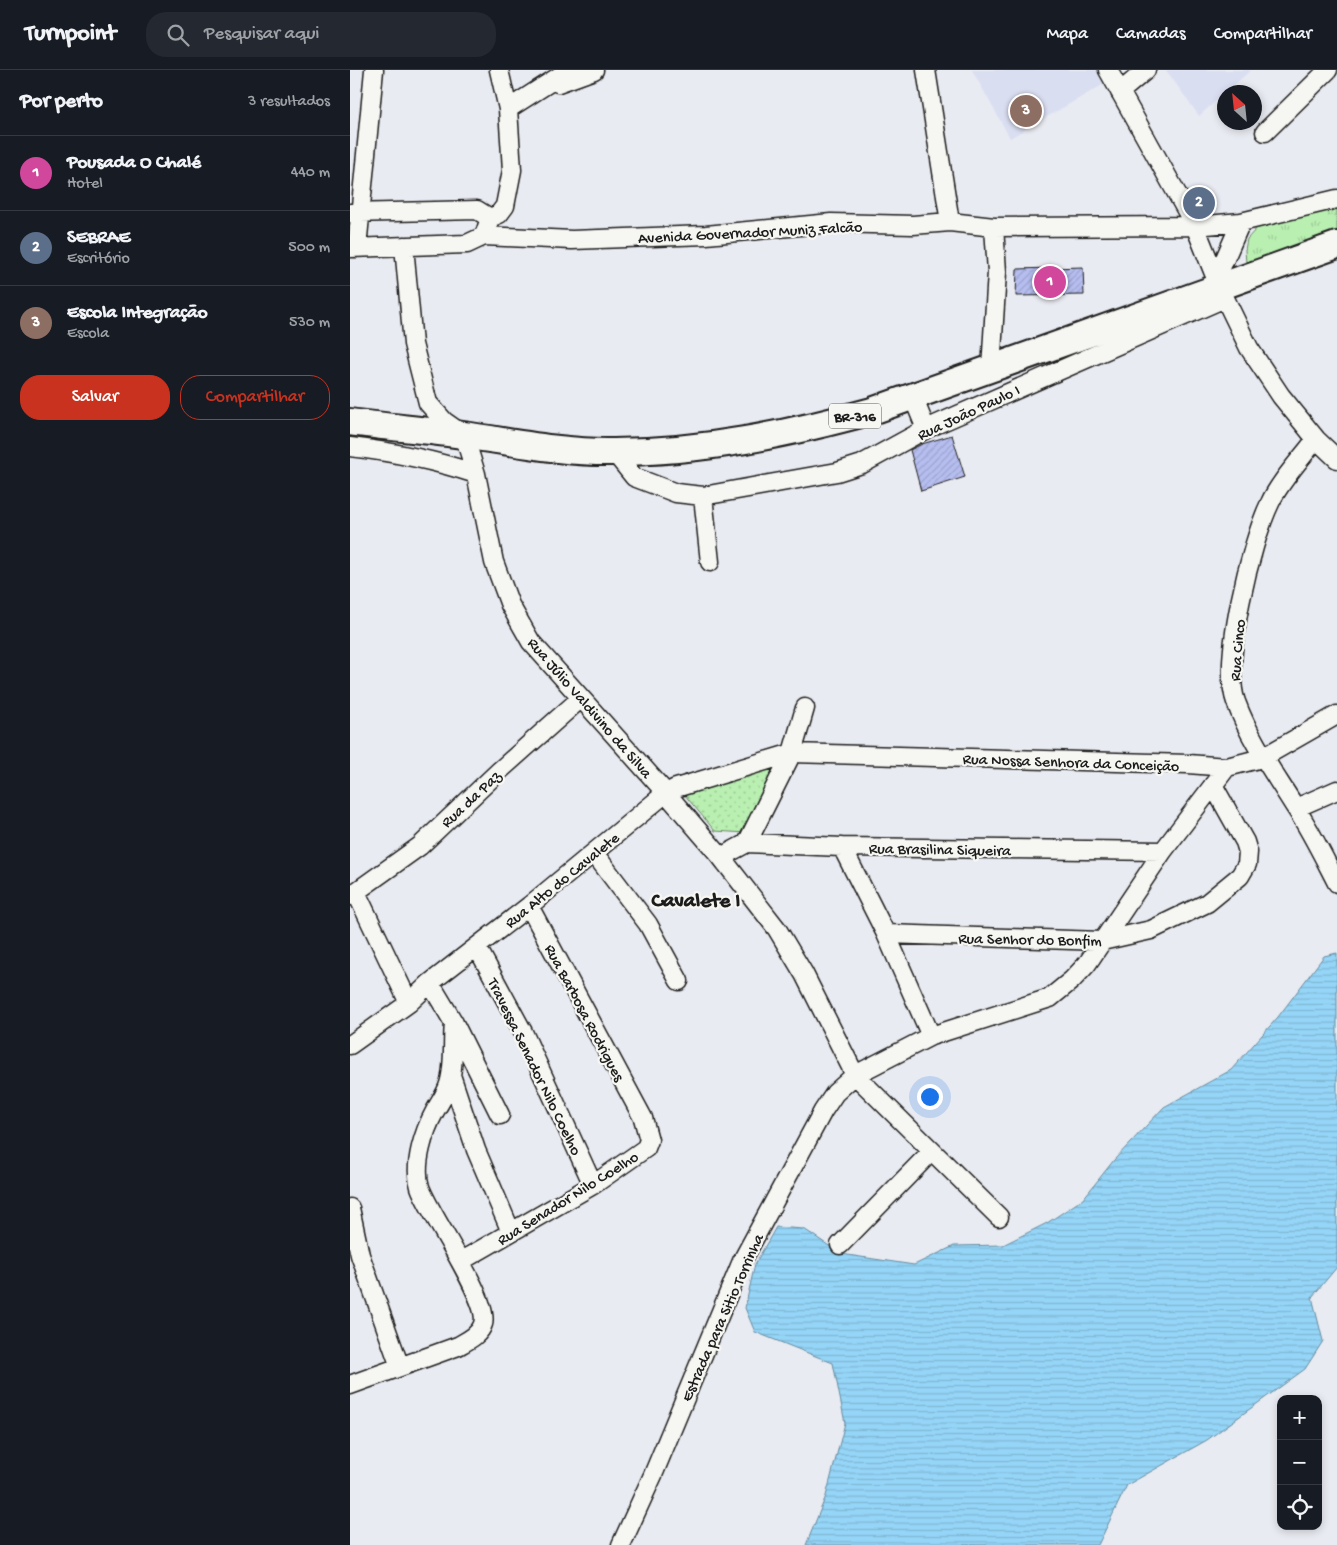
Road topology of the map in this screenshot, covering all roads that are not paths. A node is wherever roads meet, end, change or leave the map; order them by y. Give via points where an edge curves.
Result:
1 (374, 70) edge
2 (382, 70) edge
3 (499, 70) edge
4 (569, 70) edge
5 (594, 70) edge
6 (926, 70) edge
7 (1108, 70) edge
8 (1146, 70) edge
9 (1328, 74) edge
10 (541, 89) junction
11 (1120, 92) junction
12 (508, 109) junction
13 (1265, 132) dead end
14 (1337, 199) edge
15 (360, 213) edge
16 (950, 222) junction
17 (1241, 222) junction
18 (1195, 226) junction
19 (487, 227) junction
20 (994, 227) junction
21 (1337, 245) edge
22 (404, 246) junction
23 (358, 248) edge
24 (1220, 287) junction
25 (991, 369) junction
26 (913, 397) junction
27 (350, 422) edge
28 (926, 429) junction
29 (464, 435) junction
30 (1316, 439) junction
31 (350, 447) edge
32 (614, 452) junction
33 (1337, 459) edge
34 (476, 474) junction
35 (703, 496) junction
36 (710, 562) dead end
37 (580, 699) junction
38 (805, 708) dead end
39 (1337, 716) edge
40 (792, 753) junction
41 (1262, 758) junction
42 (1227, 767) junction
43 (1213, 785) junction
44 (1337, 790) edge
45 (666, 793) junction
46 (1296, 808) junction
47 (747, 842) junction
48 (842, 847) junction
49 (1163, 851) junction
50 (594, 852) junction
51 (1330, 854) edge
52 (721, 857) junction
53 (1337, 884) edge
54 (353, 894) edge
55 (529, 906) junction
56 (886, 934) junction
57 (1102, 942) junction
58 (477, 947) junction
59 (678, 981) dead end
60 (430, 982) junction
61 (408, 1003) junction
62 (454, 1023) junction
63 (931, 1036) junction
64 (350, 1045) edge
65 (451, 1075) junction
66 (855, 1075) junction
67 (500, 1115) dead end
68 (643, 1118) joint
69 (932, 1151) junction
70 (593, 1184) junction
71 (350, 1208) edge
72 (999, 1217) dead end
73 (511, 1232) junction
74 (840, 1245) dead end
75 (461, 1261) junction
76 (400, 1367) junction
77 (350, 1386) edge
78 (621, 1545) edge

1 - 15 street
2 - 15 street
3 - 12 street
4 - 10 street
5 - 10 street
6 - 16 street
7 - 11 street
8 - 11 street
9 - 13 street
10 - 12 street
11 - 18 street
12 - 19 street via 512,170 507,198
14 - 17 street, Avenida Governador Muniz Falcão
15 - 19 street, Avenida Governador Muniz Falcão via 477,210
15 - 23 street
16 - 19 street, Avenida Governador Muniz Falcão via 832,223 706,235 572,240
16 - 20 street, Avenida Governador Muniz Falcão
17 - 18 street, Avenida Governador Muniz Falcão
17 - 24 street
18 - 20 street, Avenida Governador Muniz Falcão
18 - 24 street
19 - 22 street via 475,242 455,246
20 - 25 street via 997,272
21 - 24 highway, BR-316
22 - 23 street
22 - 29 street via 413,344 428,403
24 - 25 highway, BR-316
24 - 28 street, Rua João Paulo I
24 - 30 street via 1249,348 1281,396
25 - 26 highway, BR-316
26 - 28 street
26 - 32 highway, BR-316 via 810,428 739,442
27 - 29 highway, BR-316
28 - 35 street, Rua João Paulo I via 862,464 837,472
29 - 32 highway, BR-316 via 566,450
29 - 34 street, Rua Júlio Valdivino da Silva
30 - 33 street
30 - 41 street, Rua Cinco via 1270,501 1255,538 1233,649 1231,679 1236,701
31 - 34 street via 435,460
32 - 35 street, Rua João Paulo I via 634,476 676,493
34 - 37 street, Rua Júlio Valdivino da Silva via 494,562 510,604 532,642
35 - 36 street
37 - 45 street, Rua Júlio Valdivino da Silva
37 - 54 street, Rua da Paz via 420,846
38 - 40 street
39 - 41 street, Rua Nossa Senhora da Conceição
40 - 42 street, Rua Nossa Senhora da Conceição
40 - 45 street, Rua Alto do Cavalete
40 - 47 street
41 - 42 street, Rua Nossa Senhora da Conceição
41 - 46 street, Rua Cinco
42 - 43 street, Estrada para Sitio Torrinha
43 - 49 street, Estrada para Sitio Torrinha
43 - 57 street, Rua Senhor do Bonfim via 1248,852 1247,864 1240,876 1207,903 1152,930
44 - 46 street
45 - 50 street, Rua Alto do Cavalete
45 - 52 street, Rua Júlio Valdivino da Silva
46 - 51 street, Rua Cinco
47 - 48 street, Rua Brasilina Siqueira
47 - 52 street
48 - 49 street, Rua Brasilina Siqueira
48 - 56 street
49 - 57 street, Estrada para Sitio Torrinha
50 - 55 street, Rua Alto do Cavalete
50 - 59 street via 648,924
51 - 53 street, Rua Cinco
52 - 66 street, Rua Júlio Valdivino da Silva via 777,929 804,974
54 - 61 street
55 - 58 street, Rua Alto do Cavalete
55 - 68 street, Rua Barbosa Rodrigues
56 - 57 street, Rua Senhor do Bonfim
56 - 63 street
57 - 63 street, Estrada para Sitio Torrinha via 1087,964 1050,998
58 - 60 street, Rua Alto do Cavalete
58 - 70 street, Travessa Senador Nilo Coelho via 523,1032
60 - 61 street, Rua Alto do Cavalete
60 - 62 street
61 - 64 street, Rua Alto do Cavalete
62 - 65 street
62 - 67 street
63 - 66 street, Estrada para Sitio Torrinha
65 - 73 street via 476,1150
65 - 75 street via 424,1138 418,1173 420,1188
66 - 69 street, Rua Júlio Valdivino da Silva
66 - 78 street, Estrada para Sitio Torrinha via 835,1093 823,1111 742,1261
68 - 70 street, Rua Senador Nilo Coelho via 649,1140 646,1148
69 - 72 street, Rua Júlio Valdivino da Silva
69 - 74 street
70 - 73 street, Rua Senador Nilo Coelho
71 - 76 street via 360,1255
73 - 75 street, Rua Senador Nilo Coelho
75 - 76 street via 484,1314 484,1324 474,1336 458,1346
76 - 77 street

